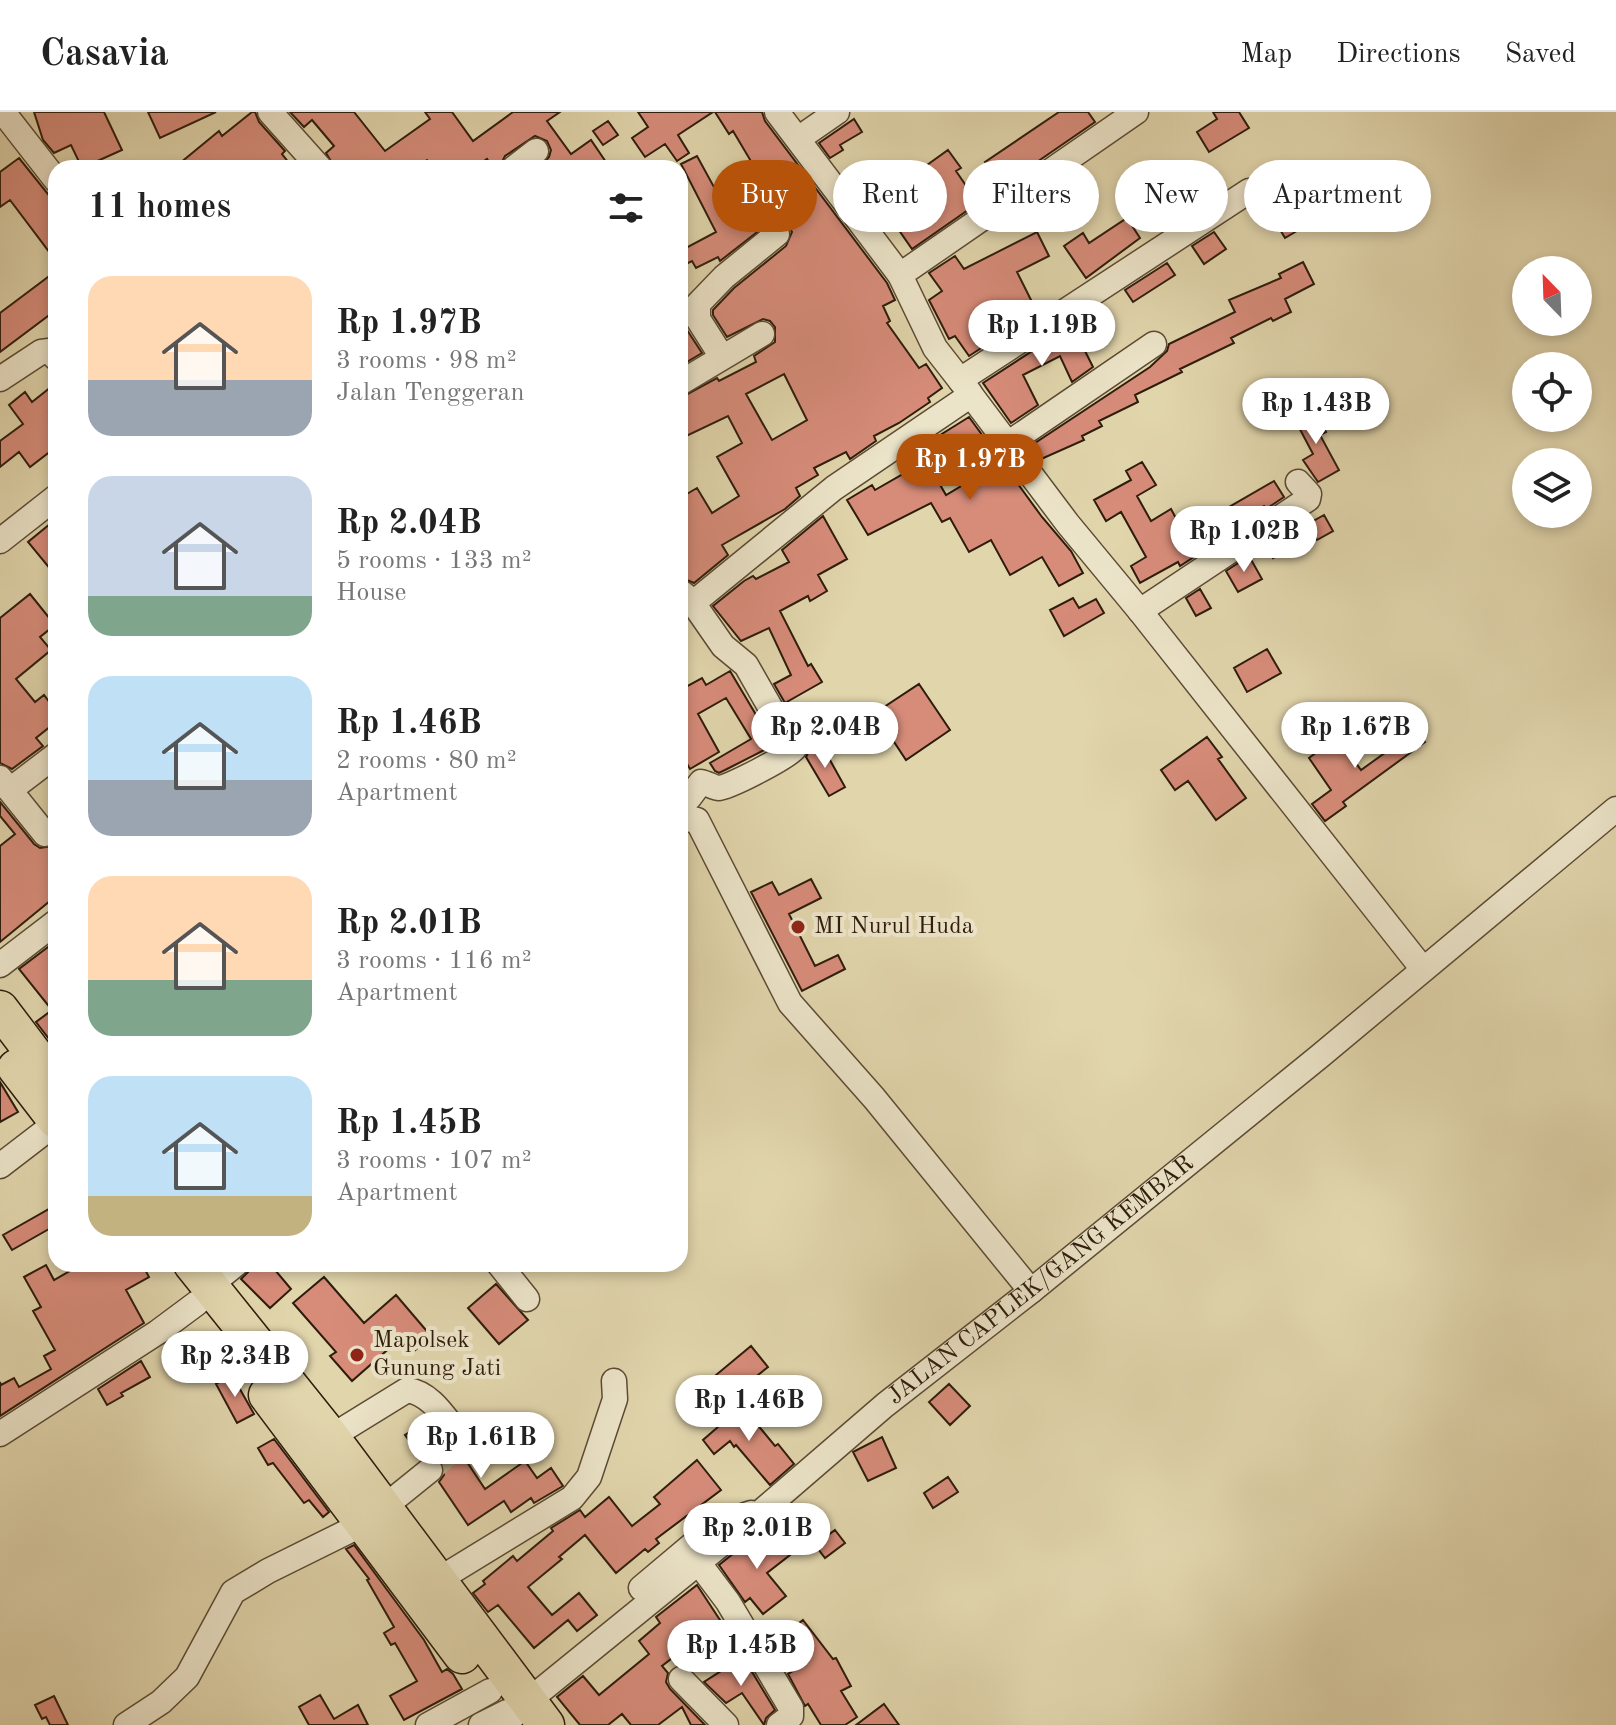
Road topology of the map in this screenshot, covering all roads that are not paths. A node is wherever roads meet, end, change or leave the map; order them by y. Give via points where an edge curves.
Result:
1 (3, 112) edge
2 (270, 112) edge
3 (777, 112) edge
4 (837, 112) edge
5 (1136, 112) edge
6 (798, 139) junction
7 (536, 151) dead end
8 (313, 160) edge
9 (524, 160) edge
10 (48, 170) edge
11 (1244, 194) edge
12 (777, 234) dead end
13 (900, 275) junction
14 (762, 334) dead end
15 (1154, 344) dead end
16 (48, 351) edge
17 (722, 357) junction
18 (688, 378) edge
19 (0, 379) edge
20 (966, 388) junction
21 (1009, 443) junction
22 (1298, 482) dead end
23 (48, 503) edge
24 (0, 541) edge
25 (688, 605) edge
26 (688, 607) edge
27 (1140, 611) junction
28 (48, 760) edge
29 (5, 784) edge
30 (688, 798) edge
31 (1616, 809) edge
32 (688, 820) edge
33 (45, 834) dead end
34 (48, 928) edge
35 (0, 965) edge
36 (1422, 968) junction
37 (0, 1009) edge
38 (0, 1047) edge
39 (48, 1072) edge
40 (48, 1111) edge
41 (48, 1128) edge
42 (0, 1166) edge
43 (505, 1272) edge
44 (196, 1275) edge
45 (1031, 1291) junction
46 (527, 1299) dead end
47 (614, 1381) dead end
48 (0, 1434) edge
49 (320, 1444) junction
50 (457, 1447) dead end
51 (430, 1470) tunnel mouth
52 (762, 1511) junction
53 (373, 1516) junction
54 (698, 1562) junction
55 (438, 1580) junction
56 (681, 1679) dead end
57 (513, 1711) edge
58 (126, 1725) edge
59 (428, 1725) edge
60 (726, 1725) edge
61 (779, 1725) edge

1 - 10 street
2 - 8 street
3 - 6 street
4 - 6 street
5 - 13 street
6 - 13 street
7 - 9 street
11 - 20 street
12 - 17 street via 698,304 698,319
13 - 20 street via 935,348
14 - 17 street
15 - 21 street
16 - 19 street
17 - 18 street
20 - 21 street
20 - 25 street
21 - 27 street
22 - 27 street via 1308,499
23 - 24 street
26 - 30 street via 746,665 794,749 726,787 701,782
27 - 36 street
28 - 29 street
29 - 33 street
31 - 36 street, JALAN CAPLEK/GANG KEMBAR
32 - 45 street via 699,824 790,1003
34 - 35 street
36 - 45 street, JALAN CAPLEK/GANG KEMBAR
37 - 39 highway
38 - 40 highway
41 - 42 street
43 - 46 street
44 - 48 street via 158,1332
44 - 49 highway
45 - 52 street, JALAN CAPLEK/GANG KEMBAR via 885,1405
47 - 55 street via 614,1403 583,1487
49 - 50 street via 407,1390 432,1402 459,1435
49 - 53 highway
51 - 53 street
52 - 54 street, JALAN CAPLEK/GANG KEMBAR
52 - 57 street via 716,1525
53 - 55 highway
53 - 57 highway
53 - 58 street via 233,1592 187,1677
54 - 57 street, JALAN CAPLEK/GANG KEMBAR
54 - 61 street via 791,1708 791,1716
55 - 57 highway
56 - 60 street
57 - 59 street

